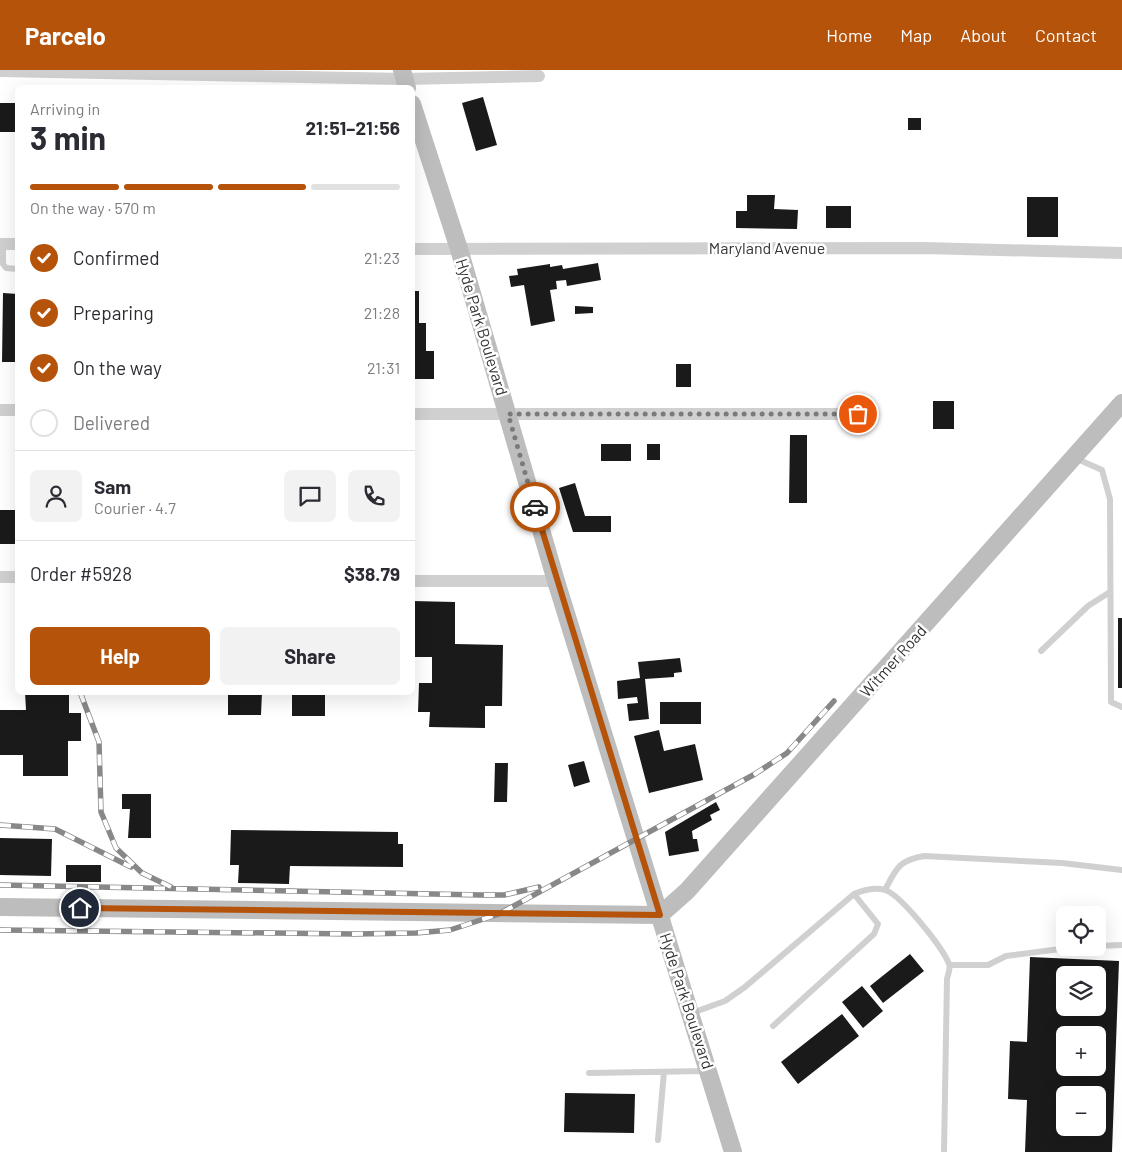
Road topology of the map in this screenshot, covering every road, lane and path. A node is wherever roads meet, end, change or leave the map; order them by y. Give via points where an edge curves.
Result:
1 (0, 71) edge
2 (539, 76) dead end
3 (403, 77) edge
4 (415, 113) edge
5 (1, 244) edge
6 (15, 244) edge
7 (415, 249) edge
8 (458, 249) junction
9 (1122, 254) edge
10 (15, 268) edge
11 (1122, 403) edge
12 (0, 410) edge
13 (15, 410) edge
14 (415, 414) edge
15 (508, 414) junction
16 (858, 414) dead end
17 (1074, 457) junction
18 (0, 577) edge
19 (15, 577) edge
20 (556, 580) junction
21 (415, 581) edge
22 (1110, 592) junction
23 (1041, 652) dead end
24 (1122, 707) edge
25 (1122, 870) edge
26 (885, 890) junction
27 (854, 894) junction
28 (0, 907) edge
29 (660, 915) junction
30 (1122, 945) edge
31 (1106, 946) edge
32 (1056, 950) edge
33 (950, 965) junction
34 (691, 1014) junction
35 (774, 1026) dead end
36 (710, 1071) junction
37 (664, 1072) junction
38 (589, 1073) dead end
39 (658, 1140) dead end
40 (733, 1152) edge
41 (944, 1152) edge

1 - 3 street
2 - 3 street
4 - 8 main road, Hyde Park Boulevard
5 - 6 street
5 - 10 lane via 3,264 6,268
7 - 8 street, Maryland Avenue
8 - 9 street, Maryland Avenue via 922,248
8 - 15 main road, Hyde Park Boulevard
11 - 17 main road, Witmer Road
12 - 13 street
14 - 15 street
15 - 16 street
15 - 20 main road, Hyde Park Boulevard
17 - 22 lane via 1102,470 1105,478 1110,499
17 - 29 main road, Witmer Road via 688,891
18 - 19 street
20 - 21 street
20 - 29 main road, Hyde Park Boulevard
22 - 23 lane via 1088,606
22 - 24 lane via 1111,702
25 - 26 lane via 1062,863 924,856 909,858 897,867
26 - 27 lane via 868,889
26 - 33 lane via 900,900
27 - 34 lane via 745,987 725,1001
27 - 35 lane via 878,924 874,934
28 - 29 main road
29 - 34 main road, Hyde Park Boulevard
30 - 31 lane
32 - 33 lane via 1006,956 988,966
33 - 41 lane
34 - 36 main road, Hyde Park Boulevard
36 - 37 lane
36 - 40 main road, Hyde Park Boulevard
37 - 38 lane
37 - 39 lane

